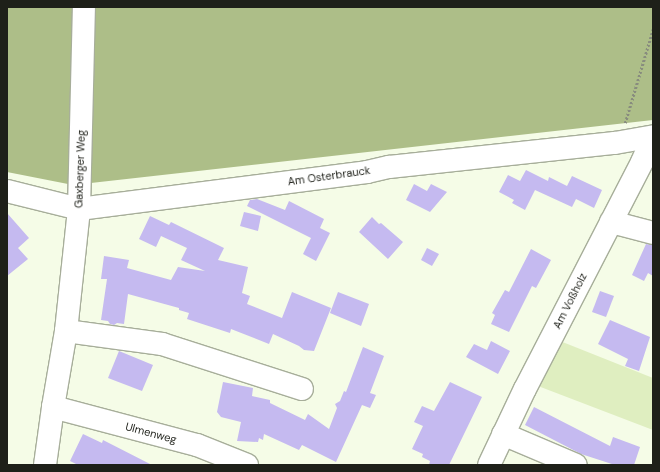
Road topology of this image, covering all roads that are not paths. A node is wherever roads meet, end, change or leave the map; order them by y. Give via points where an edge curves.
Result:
1 (84, 7) edge
2 (653, 137) edge
3 (7, 191) edge
4 (79, 209) junction
5 (611, 222) junction
6 (653, 233) edge
7 (66, 331) junction
8 (302, 390) dead end
9 (53, 407) junction
10 (503, 434) junction
11 (45, 465) edge
12 (247, 465) edge
13 (489, 465) edge
14 (576, 465) edge

1 - 4 street, Gaxberger Weg
2 - 4 street, Am Osterbrauck via 389,167
2 - 5 street, Am Voßholz
3 - 4 street, Am Osterbrauck
4 - 7 street, Gaxberger Weg
5 - 6 street
5 - 10 street, Am Voßholz
7 - 8 street via 162,344
7 - 9 street, Gaxberger Weg
9 - 11 street, Gaxberger Weg
9 - 12 street, Ulmenweg via 197,446
10 - 13 street, Am Voßholz
10 - 14 street

